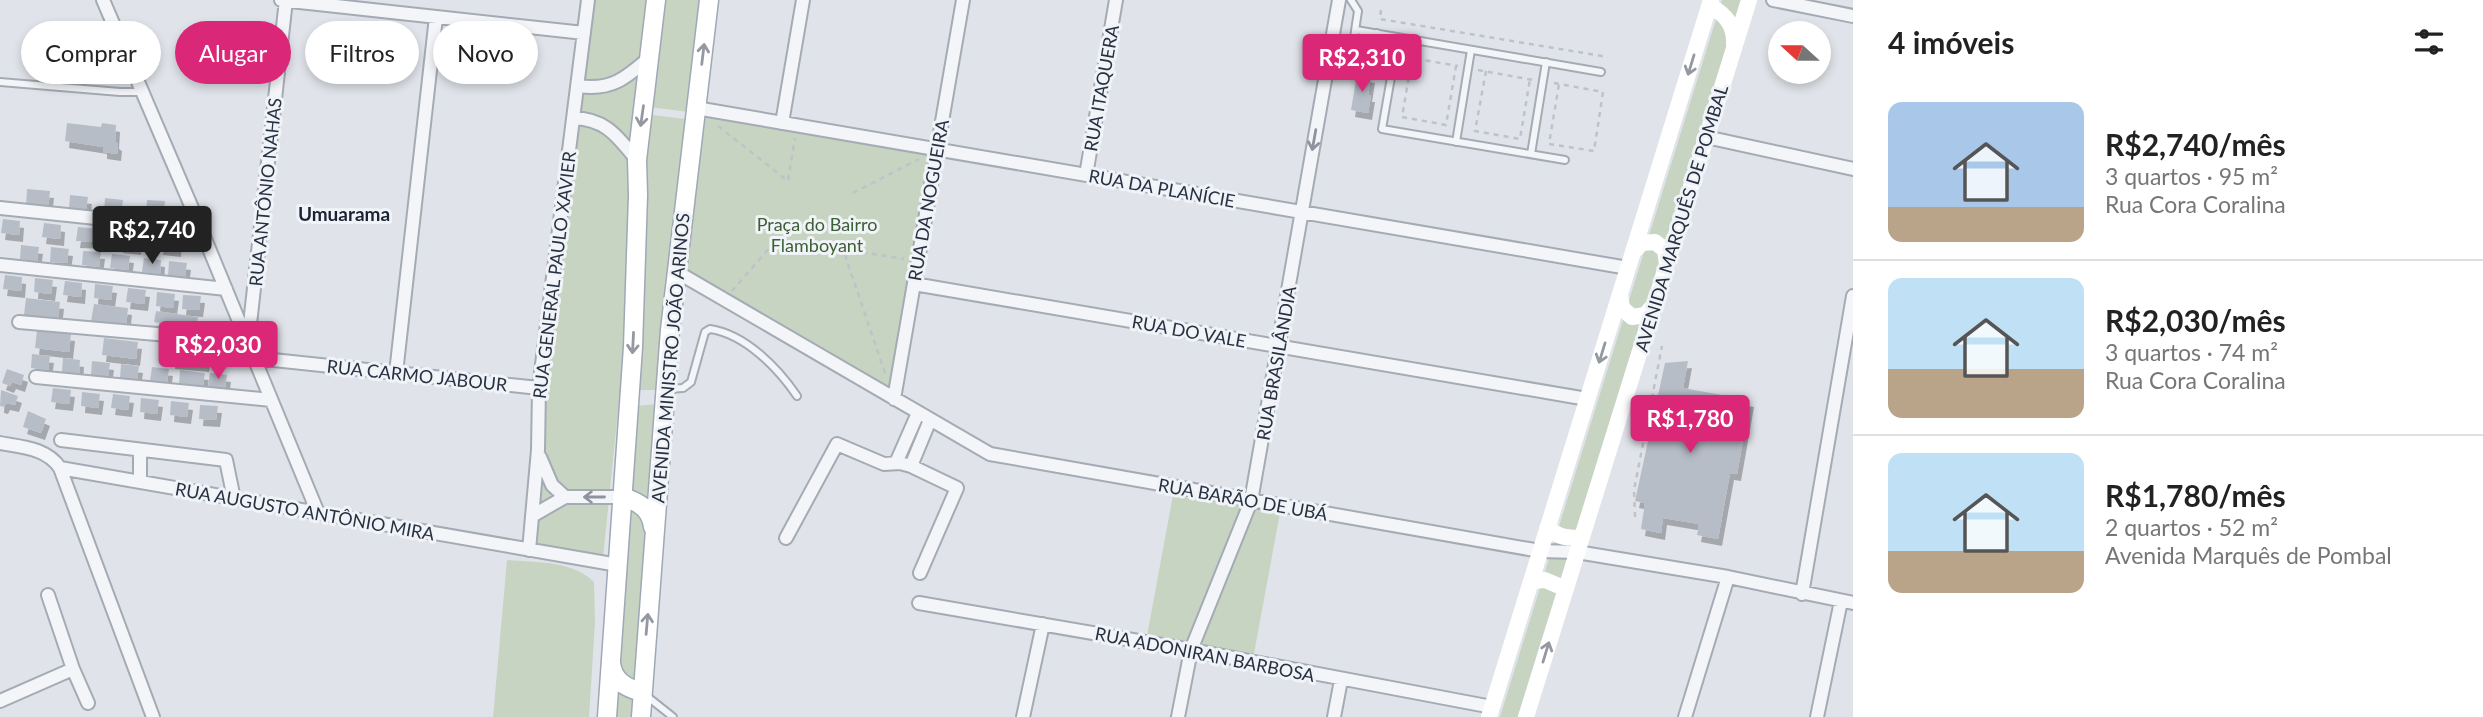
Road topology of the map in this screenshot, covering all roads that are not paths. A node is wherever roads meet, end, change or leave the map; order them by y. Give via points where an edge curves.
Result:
1 (103, 0) edge
2 (281, 0) edge
3 (286, 0) edge
4 (588, 0) edge
5 (656, 0) edge
6 (709, 0) edge
7 (803, 0) edge
8 (963, 0) edge
9 (1116, 0) edge
10 (1339, 0) edge
11 (1351, 0) edge
12 (1749, 0) edge
13 (1773, 0) edge
14 (1710, 3) edge
15 (1853, 16) edge
16 (436, 17) junction
17 (1356, 30) junction
18 (584, 33) junction
19 (1377, 33) junction
20 (1398, 37) junction
21 (1471, 50) junction
22 (1733, 50) junction
23 (1329, 53) junction
24 (1351, 57) junction
25 (649, 58) junction
26 (1546, 62) junction
27 (1601, 72) dead end
28 (0, 82) edge
29 (579, 86) junction
30 (142, 92) junction
31 (696, 108) junction
32 (573, 118) junction
33 (782, 123) junction
34 (1706, 137) junction
35 (1456, 142) junction
36 (937, 149) junction
37 (1531, 154) junction
38 (636, 160) junction
39 (1565, 160) dead end
40 (1853, 169) edge
41 (1086, 175) junction
42 (0, 208) edge
43 (1302, 212) junction
44 (201, 229) junction
45 (1630, 260) junction
46 (1667, 264) junction
47 (0, 265) edge
48 (677, 272) junction
49 (914, 284) junction
50 (226, 289) junction
51 (1620, 295) junction
52 (1853, 296) edge
53 (1654, 305) junction
54 (1851, 317) edge
55 (19, 322) dead end
56 (248, 342) junction
57 (1280, 347) junction
58 (254, 358) junction
59 (396, 373) junction
60 (36, 377) dead end
61 (539, 388) junction
62 (665, 389) junction
63 (797, 396) dead end
64 (894, 399) junction
65 (1587, 399) junction
66 (271, 400) junction
67 (924, 417) junction
68 (61, 440) dead end
69 (0, 443) edge
70 (141, 450) junction
71 (538, 450) junction
72 (896, 463) junction
73 (911, 466) junction
74 (60, 468) junction
75 (141, 482) junction
76 (565, 497) junction
77 (623, 497) junction
78 (233, 499) junction
79 (1251, 501) junction
80 (318, 513) junction
81 (532, 516) junction
82 (1547, 528) junction
83 (654, 534) junction
84 (786, 538) dead end
85 (1580, 545) junction
86 (528, 550) junction
87 (1540, 551) junction
88 (618, 565) junction
89 (920, 573) dead end
90 (1728, 577) junction
91 (1531, 581) junction
92 (1566, 589) junction
93 (1802, 594) junction
94 (48, 595) dead end
95 (1847, 602) edge
96 (919, 603) dead end
97 (1043, 624) junction
98 (1191, 650) junction
99 (610, 656) junction
100 (73, 669) junction
101 (1340, 680) junction
102 (642, 692) junction
103 (0, 701) edge
104 (88, 704) dead end
105 (1490, 712) edge
106 (153, 717) edge
107 (607, 717) edge
108 (641, 717) edge
109 (673, 717) edge
110 (1023, 717) edge
111 (1178, 717) edge
112 (1334, 717) edge
113 (1526, 717) edge
114 (1685, 717) edge
115 (1817, 717) edge

1 - 30 street
2 - 3 street
3 - 16 street
3 - 56 street, RUA ANTÔNIO NAHAS
4 - 18 street, RUA GENERAL PAULO XAVIER
5 - 25 main road, AVENIDA MINISTRO JOÃO ARINOS
31 -> 6 main road, AVENIDA MINISTRO JOÃO ARINOS
7 - 33 street
8 - 36 street, RUA DA NOGUEIRA
9 - 41 street, RUA ITAQUERA
10 - 23 street, RUA BRASILÂNDIA
11 - 17 lane via 1358,11
12 - 22 main road, AVENIDA MARQUÊS DE POMBAL
13 - 15 street
14 - 22 main road via 1730,23
14 -> 45 main road, AVENIDA MARQUÊS DE POMBAL
16 - 18 street
16 - 59 street
17 - 19 lane
17 - 24 lane
18 - 29 street, RUA GENERAL PAULO XAVIER
19 - 20 lane
19 - 24 lane via 1373,60
20 - 21 lane
20 - 35 lane via 1382,129
21 - 26 lane
21 - 35 lane
22 - 34 main road, AVENIDA MARQUÊS DE POMBAL
23 - 24 lane
23 -> 43 street, RUA BRASILÂNDIA
25 - 29 street via 622,81 595,89
25 -> 38 main road, AVENIDA MINISTRO JOÃO ARINOS
26 - 27 lane
26 - 37 lane
28 - 30 lane
29 - 32 street, RUA GENERAL PAULO XAVIER
30 - 44 street
31 - 33 street, RUA DA PLANÍCIE
31 - 48 main road, AVENIDA MINISTRO JOÃO ARINOS
32 - 38 street via 590,118 614,132
32 - 61 street, RUA GENERAL PAULO XAVIER
33 - 36 street, RUA DA PLANÍCIE
34 - 40 street
34 - 46 main road, AVENIDA MARQUÊS DE POMBAL
35 - 37 lane
36 - 41 street, RUA DA PLANÍCIE
36 - 49 street, RUA DA NOGUEIRA
37 - 39 lane
38 -> 77 main road, AVENIDA MINISTRO JOÃO ARINOS via 633,347
41 - 43 street, RUA DA PLANÍCIE
42 - 44 street
43 - 45 street, RUA DA PLANÍCIE
43 - 57 street, RUA BRASILÂNDIA
44 - 50 street
45 - 46 main road via 1642,243 1655,242 1665,250
45 - 51 main road, AVENIDA MARQUÊS DE POMBAL
46 - 53 main road, AVENIDA MARQUÊS DE POMBAL
47 - 50 street
48 - 62 main road, AVENIDA MINISTRO JOÃO ARINOS
48 - 64 street, RUA BARÃO DE UBÁ
49 - 57 street, RUA DO VALE
49 - 64 street, RUA DA NOGUEIRA
50 - 56 street
51 - 53 main road via 1622,308 1632,317 1645,315
51 -> 65 main road, AVENIDA MARQUÊS DE POMBAL
52 - 54 street
53 - 85 main road, AVENIDA MARQUÊS DE POMBAL
54 - 93 street
55 - 56 street
56 - 58 street
57 - 65 street, RUA DO VALE
57 - 79 street, RUA BRASILÂNDIA
58 - 59 street, RUA CARMO JABOUR
58 - 66 street
59 - 61 street, RUA CARMO JABOUR
60 - 66 street
61 - 71 street, RUA GENERAL PAULO XAVIER
62 - 63 lane via 691,382 705,332 710,329 749,346 783,376
62 - 83 main road, AVENIDA MINISTRO JOÃO ARINOS
64 - 67 street, RUA BARÃO DE UBÁ
65 - 82 main road, AVENIDA MARQUÊS DE POMBAL
66 - 80 street
67 - 72 street
67 - 73 street
67 - 79 street, RUA BARÃO DE UBÁ via 990,454
68 - 70 street
69 - 74 street, RUA AUGUSTO ANTÔNIO MIRA via 29,448 53,458
70 - 75 street
70 - 78 street via 226,460
71 - 76 street via 552,485
71 - 81 street, RUA GENERAL PAULO XAVIER
72 - 73 street
72 - 84 street via 884,464 836,444
73 - 89 street via 957,488
74 - 75 street, RUA AUGUSTO ANTÔNIO MIRA
74 - 106 street
75 - 78 street, RUA AUGUSTO ANTÔNIO MIRA
77 -> 76 street
76 - 81 street
77 - 83 main road via 646,509
77 - 88 main road, AVENIDA MINISTRO JOÃO ARINOS
78 - 80 street, RUA AUGUSTO ANTÔNIO MIRA
79 - 87 street, RUA BARÃO DE UBÁ
79 - 98 street, RUA BRASILÂNDIA
80 - 86 street, RUA AUGUSTO ANTÔNIO MIRA
81 - 86 street, RUA GENERAL PAULO XAVIER
82 - 85 main road
82 - 87 main road, AVENIDA MARQUÊS DE POMBAL
102 -> 83 main road, AVENIDA MINISTRO JOÃO ARINOS
85 - 87 street, RUA BARÃO DE UBÁ
85 - 90 street, RUA BARÃO DE UBÁ
85 - 92 main road, AVENIDA MARQUÊS DE POMBAL
86 - 88 street, RUA AUGUSTO ANTÔNIO MIRA
87 - 91 main road, AVENIDA MARQUÊS DE POMBAL
88 - 99 main road, AVENIDA MINISTRO JOÃO ARINOS
90 - 93 street, RUA BARÃO DE UBÁ
90 - 114 street
91 - 92 main road via 1545,580
91 - 105 main road, AVENIDA MARQUÊS DE POMBAL
113 -> 92 main road, AVENIDA MARQUÊS DE POMBAL
93 - 95 street, RUA BARÃO DE UBÁ
94 - 100 street
95 - 115 street
96 - 97 street, RUA ADONIRAN BARBOSA
97 - 98 street, RUA ADONIRAN BARBOSA
97 - 110 street
98 - 101 street, RUA ADONIRAN BARBOSA
98 - 111 street, RUA BRASILÂNDIA
99 - 102 main road via 618,681
99 - 107 main road, AVENIDA MINISTRO JOÃO ARINOS
100 - 103 street
100 - 104 street
101 - 105 street, RUA ADONIRAN BARBOSA
101 - 112 street
102 - 108 main road, AVENIDA MINISTRO JOÃO ARINOS
102 - 109 lane

